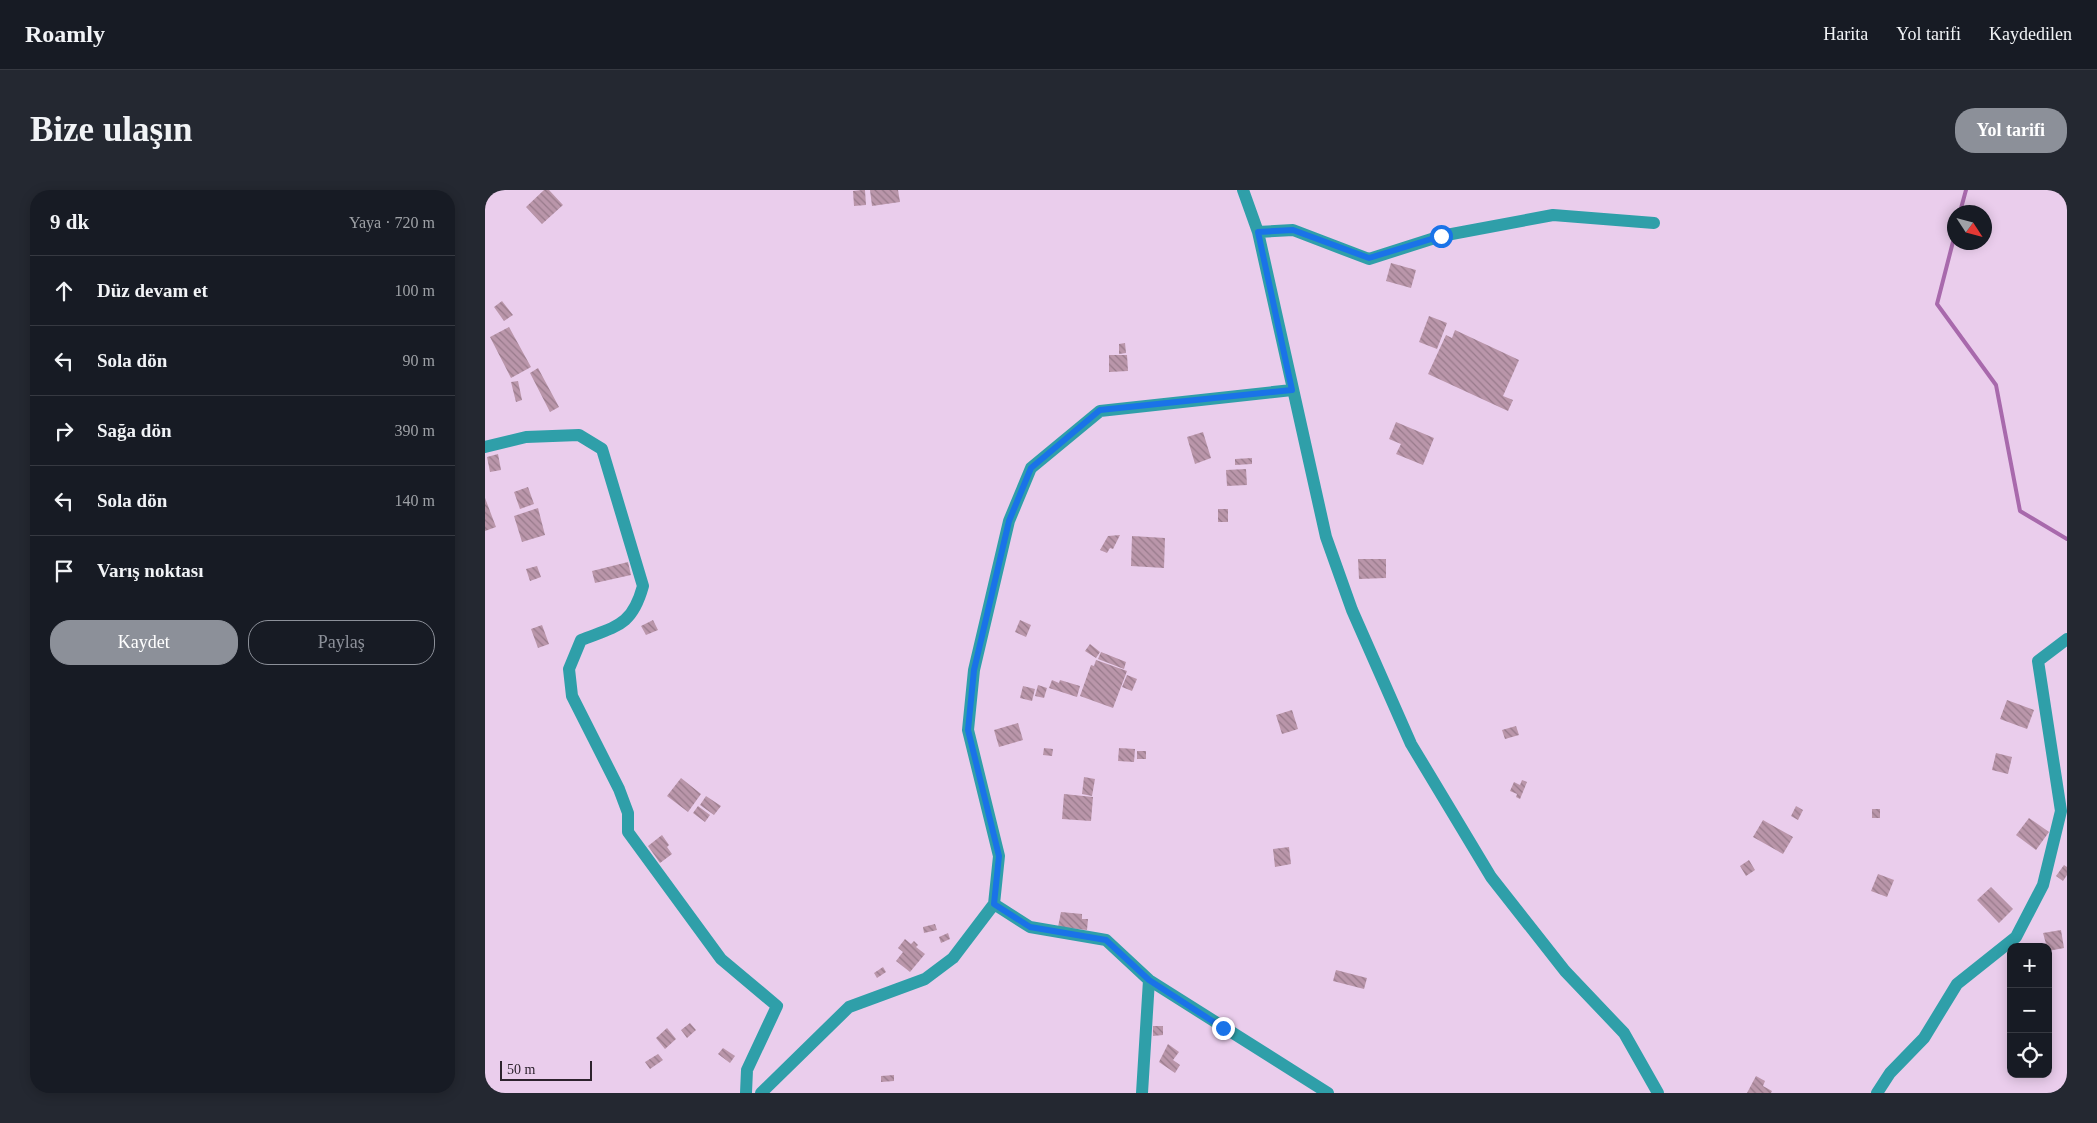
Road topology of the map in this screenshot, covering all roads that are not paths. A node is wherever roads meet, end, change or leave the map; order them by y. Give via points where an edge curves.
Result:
1 (1243, 190) edge
2 (1654, 223) dead end
3 (1258, 232) junction
4 (1292, 390) junction
5 (485, 447) edge
6 (2067, 638) edge
7 (994, 904) junction
8 (1149, 980) junction
9 (746, 1093) edge
10 (761, 1093) edge
11 (1142, 1093) edge
12 (1328, 1093) edge
13 (1658, 1093) edge
14 (1877, 1093) edge

1 - 3 street
2 - 3 street via 1553,215 1441,236 1369,258 1293,230
3 - 4 street
4 - 7 street via 1100,410 1031,468 1009,521 974,670 968,730 999,856
4 - 13 street via 1326,537 1352,610 1411,744 1491,877 1565,971 1624,1033
5 - 9 street via 526,437 579,436 602,448 643,586 637,607 621,625 581,640 569,669 572,696 619,789 627,812 629,832 721,959 777,1006 747,1070
6 - 14 street via 2038,660 2061,811 2043,886 2017,938 1957,984 1924,1038 1890,1073
7 - 8 street via 1030,927 1106,940
7 - 10 street via 953,958 925,979 849,1007
8 - 11 street
8 - 12 street

